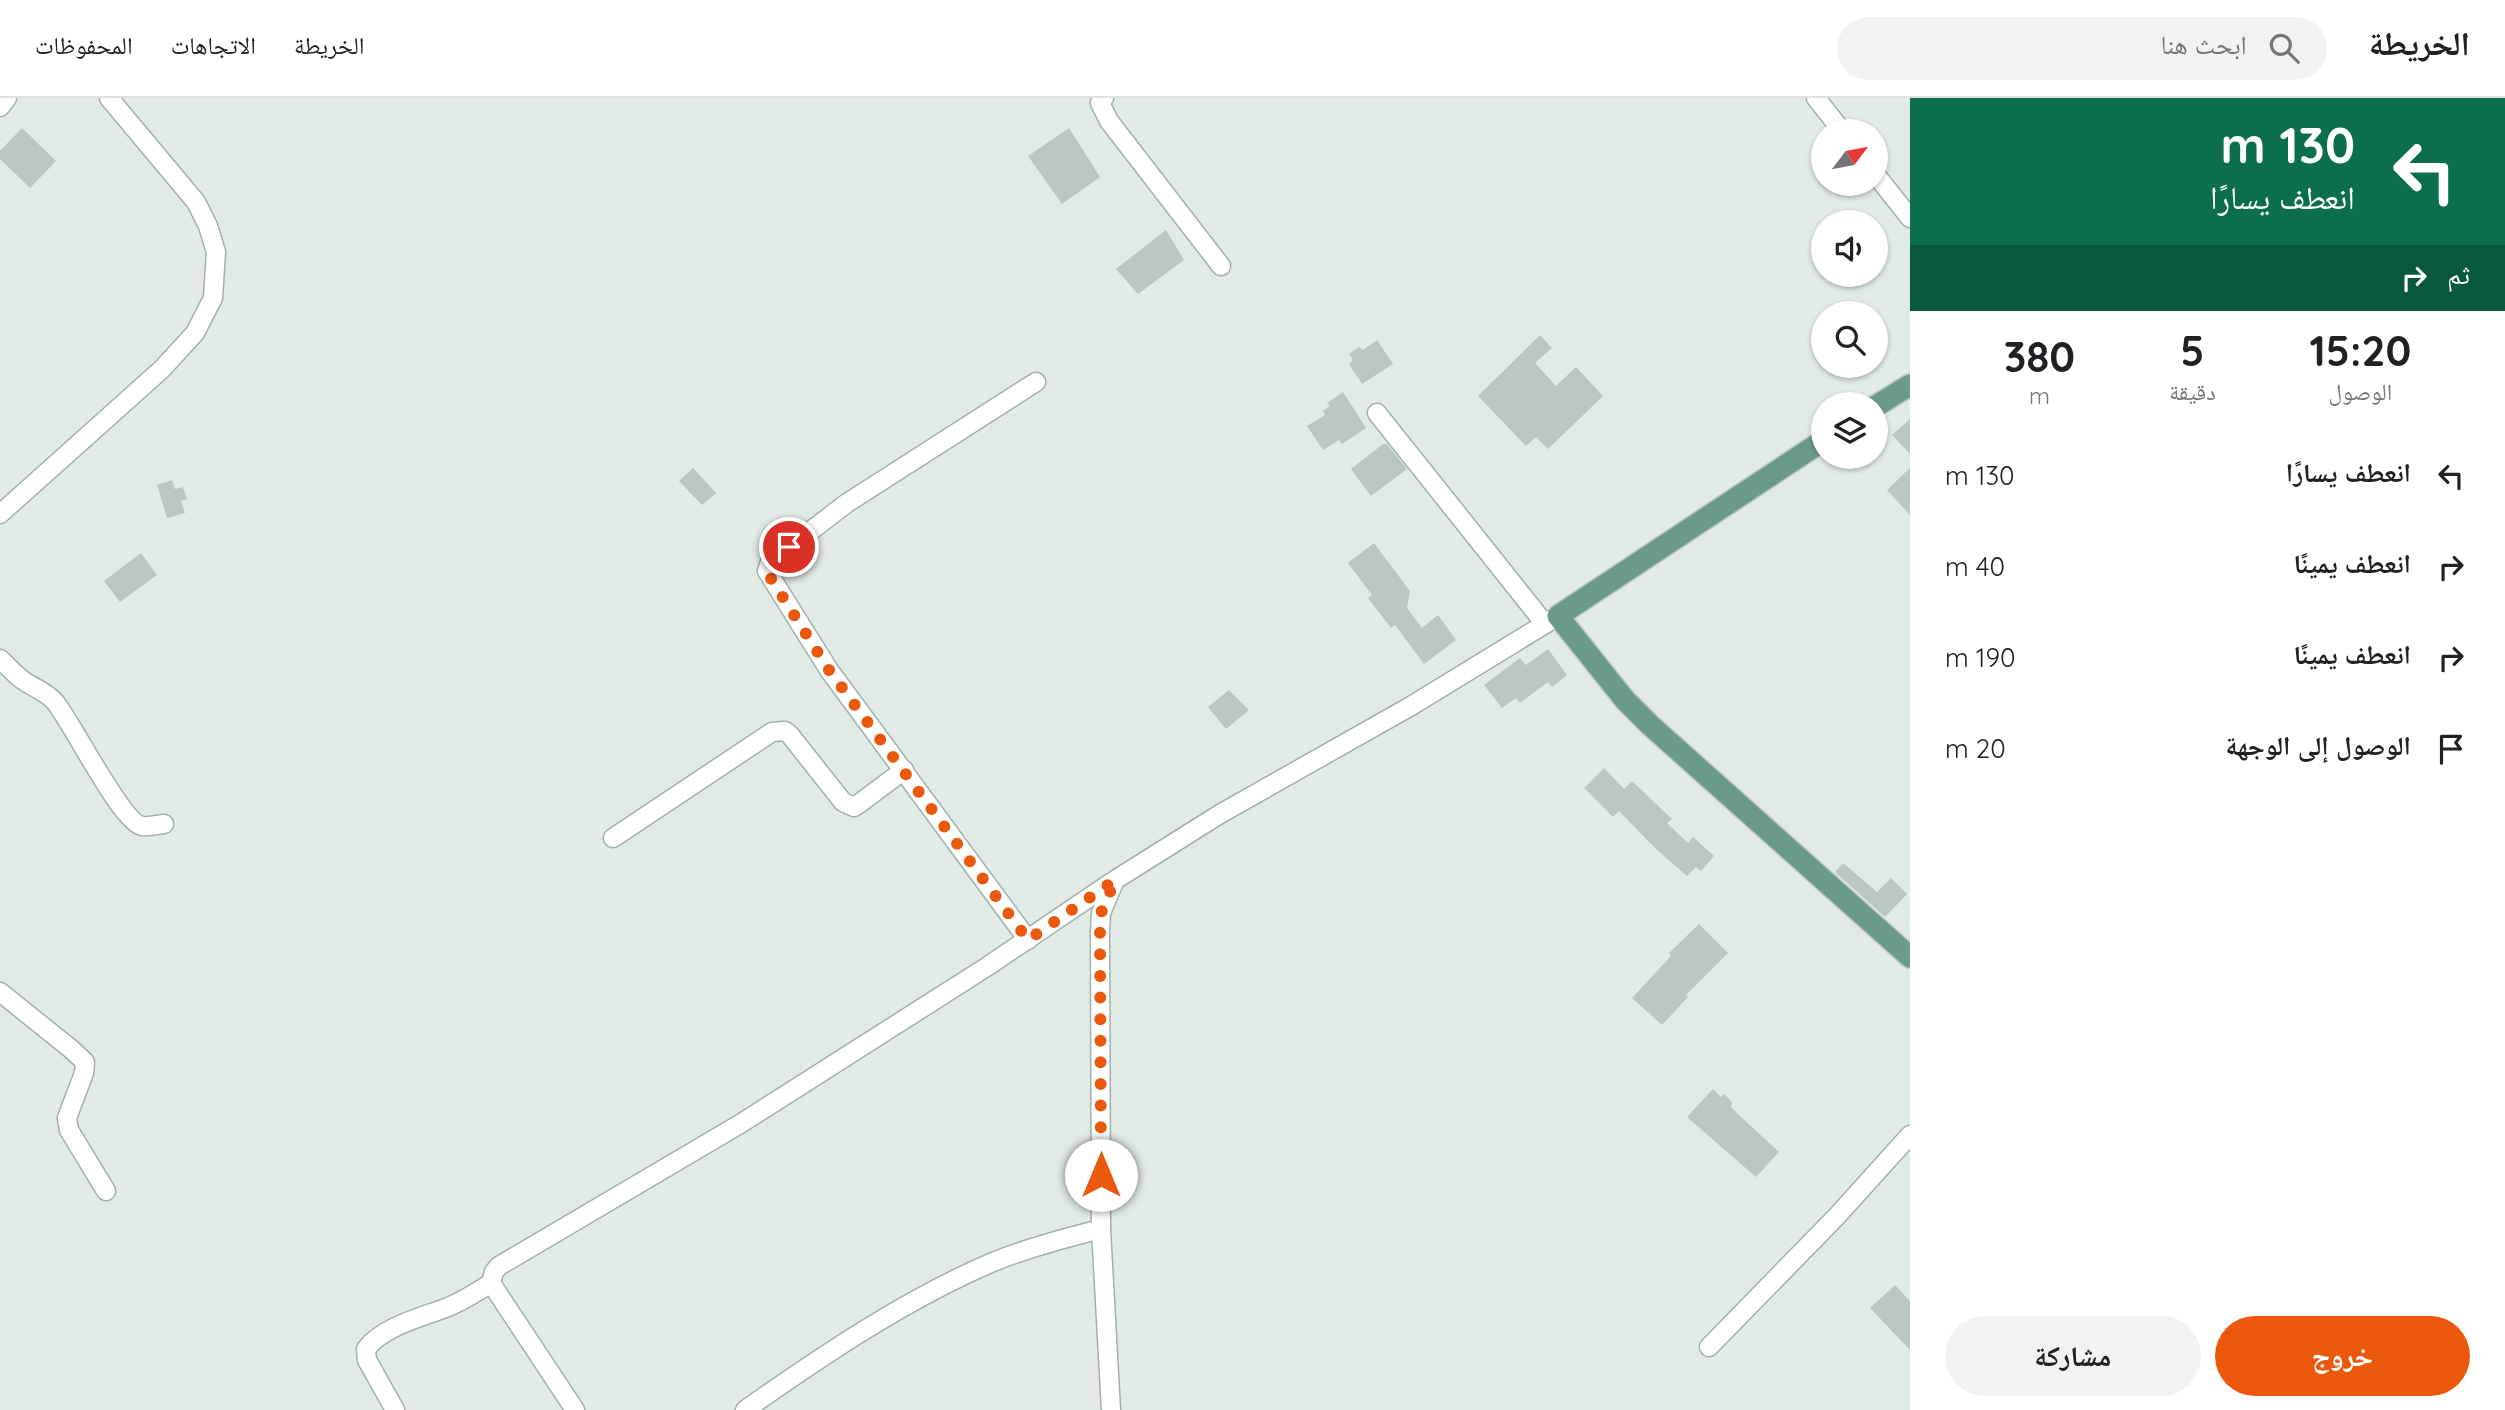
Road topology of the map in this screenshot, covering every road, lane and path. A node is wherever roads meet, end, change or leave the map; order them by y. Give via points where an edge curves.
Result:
1 (7, 98) edge
2 (108, 98) edge
3 (1104, 98) edge
4 (1816, 98) edge
5 (0, 107) edge
6 (1833, 119) edge
7 (1888, 190) edge
8 (1910, 218) edge
9 (1221, 266) dead end
10 (1036, 382) dead end
11 (1910, 384) edge
12 (1888, 398) edge
13 (1377, 413) dead end
14 (1811, 449) edge
15 (0, 514) edge
16 (1552, 620) junction
17 (0, 659) edge
18 (904, 770) junction
19 (164, 824) dead end
20 (613, 838) dead end
21 (1115, 880) junction
22 (1028, 940) junction
23 (1910, 957) edge
24 (0, 992) edge
25 (1910, 1135) edge
26 (106, 1191) dead end
27 (1101, 1229) junction
28 (491, 1283) junction
29 (1709, 1347) dead end
30 (396, 1410) edge
31 (575, 1410) edge
32 (745, 1410) edge
33 (1111, 1410) edge

1 - 5 street
2 - 15 street via 196,202 216,252 213,298 195,333 162,369
3 - 9 street via 1100,103 1110,121
4 - 6 street
7 - 8 street
10 - 18 street via 847,503 767,565 770,577 829,670
11 - 12 main road
13 - 16 street
14 - 16 main road
16 - 21 street
16 - 23 main road via 1650,726
17 - 19 street via 57,704 127,814 142,826
18 - 20 street via 854,807 843,802 790,735 772,732
18 - 22 street
21 - 22 street
21 - 27 street via 1101,913 1100,931
22 - 28 street via 740,1124 499,1266
24 - 26 street via 85,1062 67,1118 69,1130
25 - 29 street
27 - 32 street via 990,1264 916,1301 810,1364
27 - 33 street
28 - 30 street via 368,1345 367,1360
28 - 31 street

